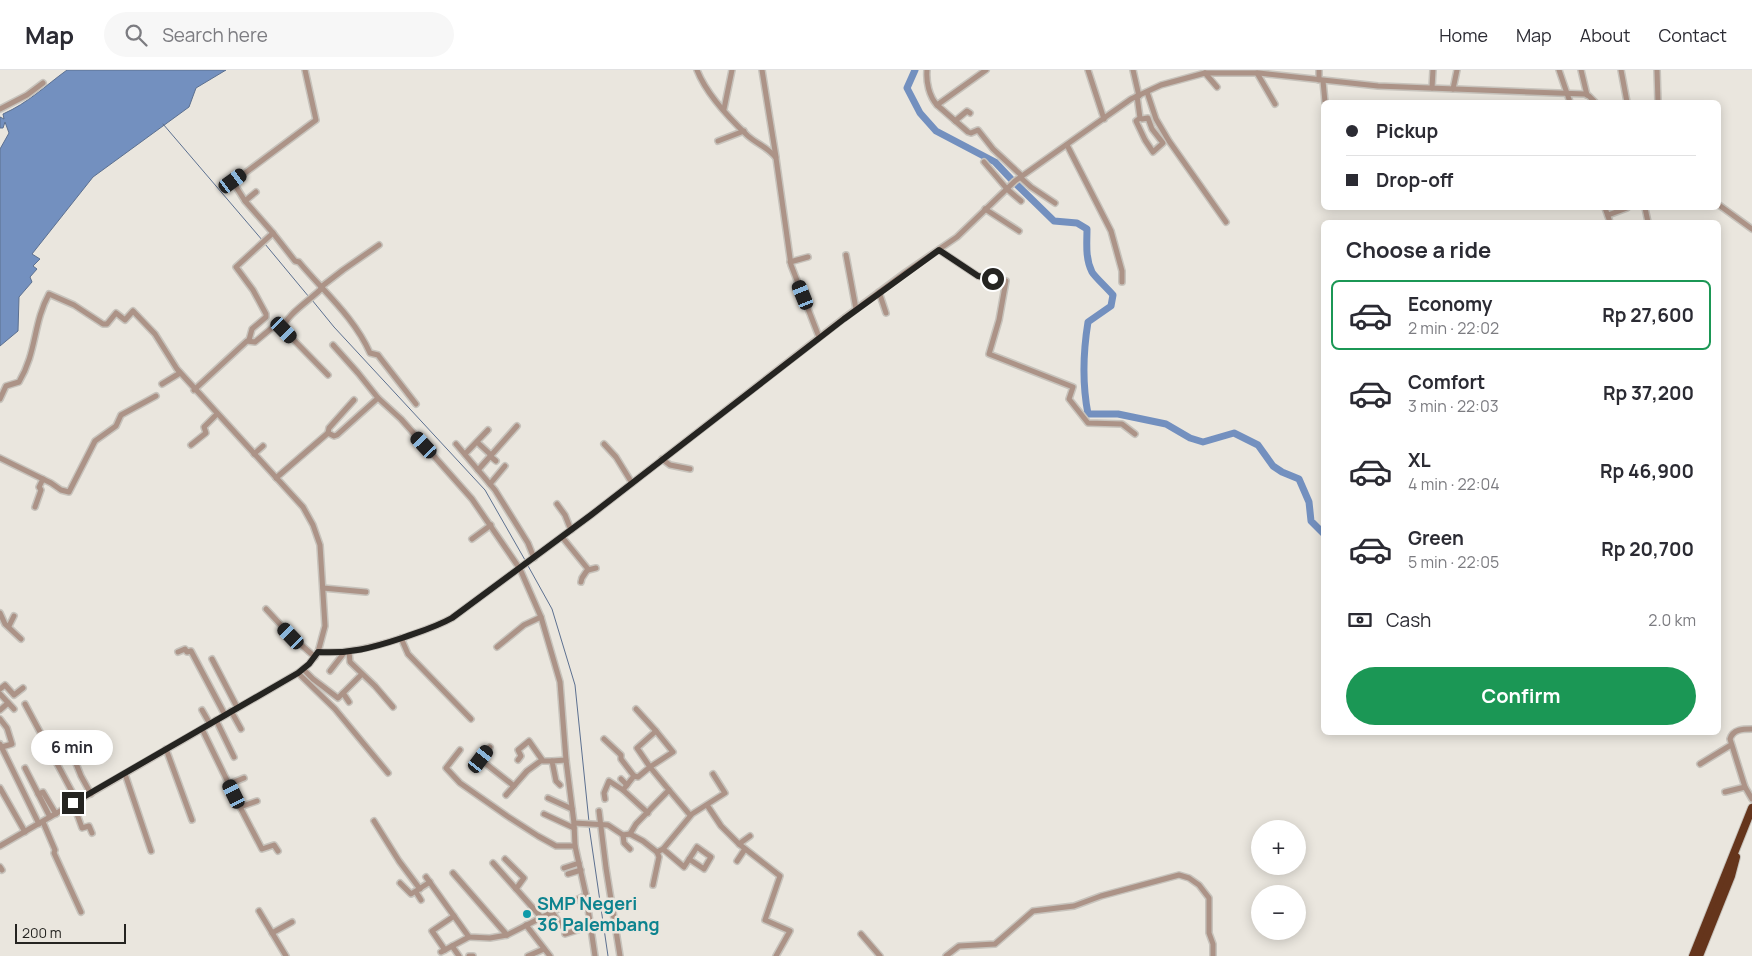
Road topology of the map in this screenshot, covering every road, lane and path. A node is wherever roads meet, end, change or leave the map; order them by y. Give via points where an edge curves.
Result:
1 (305, 70) edge
2 (697, 70) edge
3 (732, 70) edge
4 (762, 70) edge
5 (927, 70) edge
6 (986, 70) edge
7 (1088, 70) edge
8 (1133, 70) edge
9 (1319, 70) edge
10 (1433, 70) edge
11 (1457, 70) edge
12 (1559, 70) edge
13 (1581, 70) edge
14 (1621, 70) edge
15 (1657, 70) edge
16 (1205, 73) junction
17 (1257, 73) junction
18 (1321, 80) junction
19 (43, 83) dead end
20 (1217, 87) dead end
21 (1432, 88) junction
22 (1453, 89) junction
23 (1146, 92) junction
24 (1566, 94) junction
25 (1586, 95) junction
26 (1138, 96) junction
27 (1325, 100) edge
28 (1569, 100) edge
29 (1592, 100) edge
30 (1627, 100) edge
31 (1658, 100) edge
32 (1276, 104) dead end
33 (937, 105) junction
34 (0, 109) edge
35 (724, 109) junction
36 (970, 114) dead end
37 (1140, 118) junction
38 (1104, 119) junction
39 (955, 121) junction
40 (744, 131) junction
41 (718, 141) dead end
42 (1067, 145) junction
43 (776, 158) junction
44 (984, 162) dead end
45 (1021, 177) junction
46 (1007, 189) junction
47 (256, 192) dead end
48 (245, 201) junction
49 (1021, 201) dead end
50 (1055, 203) dead end
51 (1721, 206) edge
52 (986, 210) junction
53 (1606, 210) edge
54 (1621, 210) edge
55 (1609, 214) junction
56 (1610, 220) edge
57 (1226, 222) dead end
58 (1752, 228) edge
59 (1020, 231) dead end
60 (272, 235) junction
61 (379, 245) dead end
62 (939, 250) junction
63 (846, 255) dead end
64 (808, 257) dead end
65 (790, 262) junction
66 (1122, 282) dead end
67 (321, 289) junction
68 (879, 292) junction
69 (856, 309) junction
70 (886, 313) dead end
71 (283, 329) junction
72 (819, 337) junction
73 (249, 340) junction
74 (333, 346) dead end
75 (180, 373) junction
76 (328, 375) dead end
77 (162, 384) dead end
78 (194, 390) junction
79 (156, 396) dead end
80 (378, 398) junction
81 (0, 399) edge
82 (354, 400) dead end
83 (416, 404) dead end
84 (217, 414) junction
85 (518, 426) dead end
86 (488, 430) dead end
87 (328, 433) junction
88 (1135, 434) dead end
89 (476, 442) junction
90 (456, 444) dead end
91 (604, 444) dead end
92 (191, 445) dead end
93 (263, 446) dead end
94 (254, 454) junction
95 (465, 454) junction
96 (490, 456) junction
97 (0, 458) edge
98 (662, 459) junction
99 (496, 461) dead end
100 (505, 466) dead end
101 (690, 469) dead end
102 (478, 470) junction
103 (276, 478) junction
104 (43, 479) junction
105 (632, 482) junction
106 (490, 485) junction
107 (557, 504) dead end
108 (35, 506) dead end
109 (490, 525) junction
110 (571, 530) junction
111 (562, 537) junction
112 (472, 539) dead end
113 (534, 558) junction
114 (522, 568) junction
115 (596, 568) dead end
116 (588, 570) junction
117 (581, 582) dead end
118 (323, 588) junction
119 (366, 592) dead end
120 (266, 609) dead end
121 (0, 613) edge
122 (14, 616) dead end
123 (541, 617) junction
124 (9, 626) junction
125 (21, 638) dead end
126 (401, 638) junction
127 (497, 647) dead end
128 (178, 652) dead end
129 (346, 652) junction
130 (316, 654) junction
131 (212, 659) dead end
132 (303, 669) junction
133 (330, 671) dead end
134 (298, 673) junction
135 (362, 674) junction
136 (23, 688) dead end
137 (0, 689) edge
138 (343, 693) junction
139 (0, 694) edge
140 (349, 702) dead end
141 (8, 703) junction
142 (25, 704) dead end
143 (237, 707) junction
144 (393, 707) dead end
145 (14, 709) dead end
146 (636, 709) dead end
147 (0, 710) edge
148 (202, 710) dead end
149 (231, 711) junction
150 (225, 715) junction
151 (0, 719) edge
152 (216, 720) junction
153 (471, 720) dead end
154 (210, 724) junction
155 (202, 729) junction
156 (241, 729) dead end
157 (1752, 729) edge
158 (656, 731) junction
159 (604, 739) dead end
160 (1731, 745) junction
161 (1, 746) edge
162 (490, 747) dead end
163 (166, 749) junction
164 (460, 750) dead end
165 (71, 752) dead end
166 (234, 757) dead end
167 (518, 760) dead end
168 (542, 760) junction
169 (566, 760) junction
170 (552, 762) junction
171 (1700, 764) dead end
172 (650, 767) junction
173 (25, 768) dead end
174 (388, 773) dead end
175 (125, 774) junction
176 (713, 774) dead end
177 (634, 776) junction
178 (244, 778) dead end
179 (622, 779) dead end
180 (229, 784) junction
181 (560, 785) dead end
182 (514, 786) junction
183 (1744, 787) junction
184 (0, 788) edge
185 (625, 788) junction
186 (669, 790) junction
187 (1724, 792) dead end
188 (38, 794) junction
189 (90, 794) junction
190 (506, 795) dead end
191 (548, 798) dead end
192 (605, 799) dead end
193 (1752, 799) edge
194 (257, 801) dead end
195 (75, 802) junction
196 (707, 805) junction
197 (240, 807) junction
198 (1752, 808) edge
199 (572, 809) junction
200 (599, 811) dead end
201 (648, 813) junction
202 (56, 814) junction
203 (544, 814) dead end
204 (690, 815) junction
205 (50, 817) junction
206 (192, 820) dead end
207 (374, 821) dead end
208 (41, 823) junction
209 (599, 824) junction
210 (574, 825) junction
211 (24, 832) junction
212 (92, 833) dead end
213 (1742, 833) junction
214 (630, 834) junction
215 (623, 835) junction
216 (750, 836) dead end
217 (739, 844) junction
218 (0, 846) edge
219 (576, 846) junction
220 (745, 849) junction
221 (630, 850) dead end
222 (151, 851) dead end
223 (278, 851) dead end
224 (660, 851) junction
225 (505, 859) dead end
226 (689, 859) junction
227 (737, 861) dead end
228 (492, 863) dead end
229 (579, 863) junction
230 (564, 868) dead end
231 (580, 870) junction
232 (454, 873) dead end
233 (568, 874) dead end
234 (426, 877) dead end
235 (430, 882) junction
236 (400, 883) dead end
237 (653, 885) dead end
238 (516, 889) junction
239 (418, 890) junction
240 (586, 895) junction
241 (422, 900) dead end
242 (259, 911) dead end
243 (81, 912) dead end
244 (552, 912) junction
245 (454, 916) junction
246 (541, 917) junction
247 (292, 922) dead end
248 (526, 925) junction
249 (561, 925) dead end
250 (590, 926) junction
251 (272, 933) junction
252 (564, 934) dead end
253 (861, 934) dead end
254 (507, 935) junction
255 (469, 937) junction
256 (452, 946) junction
257 (544, 949) junction
258 (286, 956) edge
259 (459, 956) edge
260 (469, 956) edge
261 (473, 956) edge
262 (528, 956) edge
263 (550, 956) edge
264 (595, 956) edge
265 (620, 956) edge
266 (776, 956) edge
267 (880, 956) edge
268 (946, 956) edge
269 (1213, 956) edge
270 (1693, 956) edge
271 (1699, 956) edge

1 - 48 street via 317,118 233,181
2 - 35 street
3 - 35 street
4 - 43 street
5 - 33 street via 928,88
6 - 33 street
7 - 38 street
8 - 26 street
9 - 18 street
10 - 21 street
11 - 22 street
12 - 24 street
13 - 25 street
14 - 30 street
15 - 31 street
16 - 17 street
16 - 20 street
16 - 23 street
17 - 18 street
17 - 32 street
18 - 21 street
18 - 27 street
19 - 34 street via 28,95
21 - 22 street
22 - 24 street
23 - 26 street
23 - 57 street via 1169,141
24 - 25 street
24 - 28 street
25 - 29 street
26 - 37 street
26 - 38 street
33 - 39 street
35 - 40 street
36 - 39 street via 967,111
37 - 37 street via 1136,122 1153,152 1162,143 1148,118
38 - 42 street
39 - 45 street via 969,132 978,130
40 - 41 street
40 - 43 street
42 - 45 street
42 - 66 street via 1112,233
43 - 65 street
44 - 46 street
45 - 46 street
45 - 50 street via 1031,188
46 - 49 street
46 - 52 street
47 - 48 street
48 - 60 street
51 - 58 street
52 - 59 street
52 - 62 street via 957,238
53 - 55 street
54 - 55 street
55 - 56 street
60 - 67 street
60 - 73 street via 236,268 266,314 252,329
61 - 67 street
62 - 68 street
62 - 88 street via 978,276 1006,281 989,354 1072,386 1071,401 1088,423 1122,424
63 - 69 street
64 - 65 street
65 - 72 street
67 - 71 street via 284,323
67 - 83 street via 330,295 351,321 370,353 378,355
68 - 69 street
68 - 70 street
69 - 72 street
71 - 73 street via 274,327 255,342
71 - 76 street
72 - 98 street
73 - 78 street
74 - 80 street
75 - 77 street
75 - 78 street
75 - 81 street via 155,334 133,311 125,320 116,313 107,324 103,324 50,294 37,321 33,350 20,380 6,386
78 - 84 street
79 - 104 street via 121,415 116,426 95,441 69,492
80 - 87 street via 337,436
80 - 109 street via 401,419 472,499
82 - 87 street
84 - 92 street via 204,427 206,433
84 - 94 street
85 - 96 street
86 - 89 street
87 - 103 street
89 - 95 street
89 - 96 street
90 - 95 street
91 - 105 street via 616,456
93 - 94 street
94 - 103 street
95 - 102 street
96 - 99 street
96 - 102 street
97 - 104 street
98 - 101 street via 670,465
98 - 105 street
100 - 106 street
102 - 106 street
103 - 118 street via 303,507 313,525 320,545
104 - 108 street
105 - 110 street
106 - 113 street via 528,543
107 - 110 street
109 - 112 street
109 - 114 street
110 - 111 street
111 - 113 street
111 - 116 street
113 - 114 street
114 - 123 street
114 - 126 street via 452,618
115 - 116 street
116 - 117 street
118 - 119 street
118 - 130 street via 325,626
120 - 130 street via 291,636
121 - 124 street
122 - 124 street
123 - 127 street via 524,625
123 - 169 street via 560,682
124 - 125 street
126 - 129 street via 372,648
126 - 153 street via 408,654
128 - 150 street via 191,651
129 - 130 street
129 - 133 street
129 - 135 street via 350,662
130 - 132 street
131 - 143 street
132 - 134 street
132 - 138 street via 338,698
134 - 143 street
134 - 174 street via 335,709
135 - 138 street
135 - 144 street
136 - 137 street via 14,695 5,685
138 - 140 street
139 - 141 street
141 - 145 street
141 - 147 street
142 - 195 street
143 - 149 street
146 - 158 street
148 - 154 street
149 - 150 street
149 - 156 street
150 - 152 street
151 - 161 street via 12,744
152 - 154 street
152 - 166 street
154 - 155 street
155 - 163 street
155 - 180 street
157 - 160 street via 1732,734
158 - 172 street via 636,748
158 - 172 street via 672,752
159 - 177 street via 621,755
160 - 171 street
160 - 183 street
161 - 208 street
162 - 182 street via 481,760
163 - 175 street
163 - 206 street
164 - 219 street via 446,768 460,783 556,846
165 - 189 street
167 - 168 street via 522,756 518,750 529,741
168 - 170 street
168 - 182 street
169 - 170 street
169 - 199 street
170 - 181 street
172 - 177 street via 638,778
172 - 186 street
173 - 188 street
175 - 189 street
175 - 222 street
176 - 196 street via 725,794
177 - 185 street
178 - 180 street
179 - 185 street
180 - 197 street
182 - 190 street
183 - 187 street
183 - 193 street
184 - 211 street
185 - 192 street via 609,781
185 - 201 street
186 - 201 street
186 - 204 street
188 - 202 street via 43,792
188 - 205 street
189 - 195 street
191 - 199 street
194 - 197 street
195 - 202 street
195 - 212 street via 82,828 89,826
196 - 204 street
196 - 217 street
197 - 223 street via 262,849 274,845
198 - 213 highway
199 - 210 street
200 - 209 street
201 - 214 street
202 - 205 street
203 - 210 street
204 - 224 street
205 - 208 street
207 - 239 street
208 - 211 street
208 - 243 street
209 - 210 street
209 - 215 street via 608,825
209 - 265 street
210 - 219 street
211 - 218 street
213 - 270 highway
213 - 271 highway via 1731,876
214 - 215 street
214 - 224 street
215 - 221 street
216 - 217 street
217 - 220 street
219 - 229 street
220 - 227 street
220 - 266 street via 780,876 765,918 790,931
224 - 226 street via 684,867
224 - 237 street
225 - 238 street via 524,878
226 - 226 street via 698,847 711,858 704,869
228 - 238 street
229 - 230 street
229 - 231 street
231 - 233 street
231 - 240 street
232 - 254 street
234 - 235 street
235 - 239 street
235 - 245 street
236 - 239 street via 410,894
238 - 246 street
239 - 241 street
240 - 244 street
240 - 250 street
242 - 251 street
244 - 246 street
244 - 249 street
245 - 255 street
245 - 256 street via 432,931 443,951
246 - 248 street
247 - 251 street
248 - 254 street
248 - 257 street
250 - 252 street
250 - 264 street
251 - 258 street
253 - 267 street
254 - 255 street
255 - 256 street
256 - 259 street
257 - 262 street
257 - 263 street
260 - 261 street
268 - 269 street via 960,946 995,944 1033,911 1074,906 1181,875 1200,886 1210,898 1209,933

